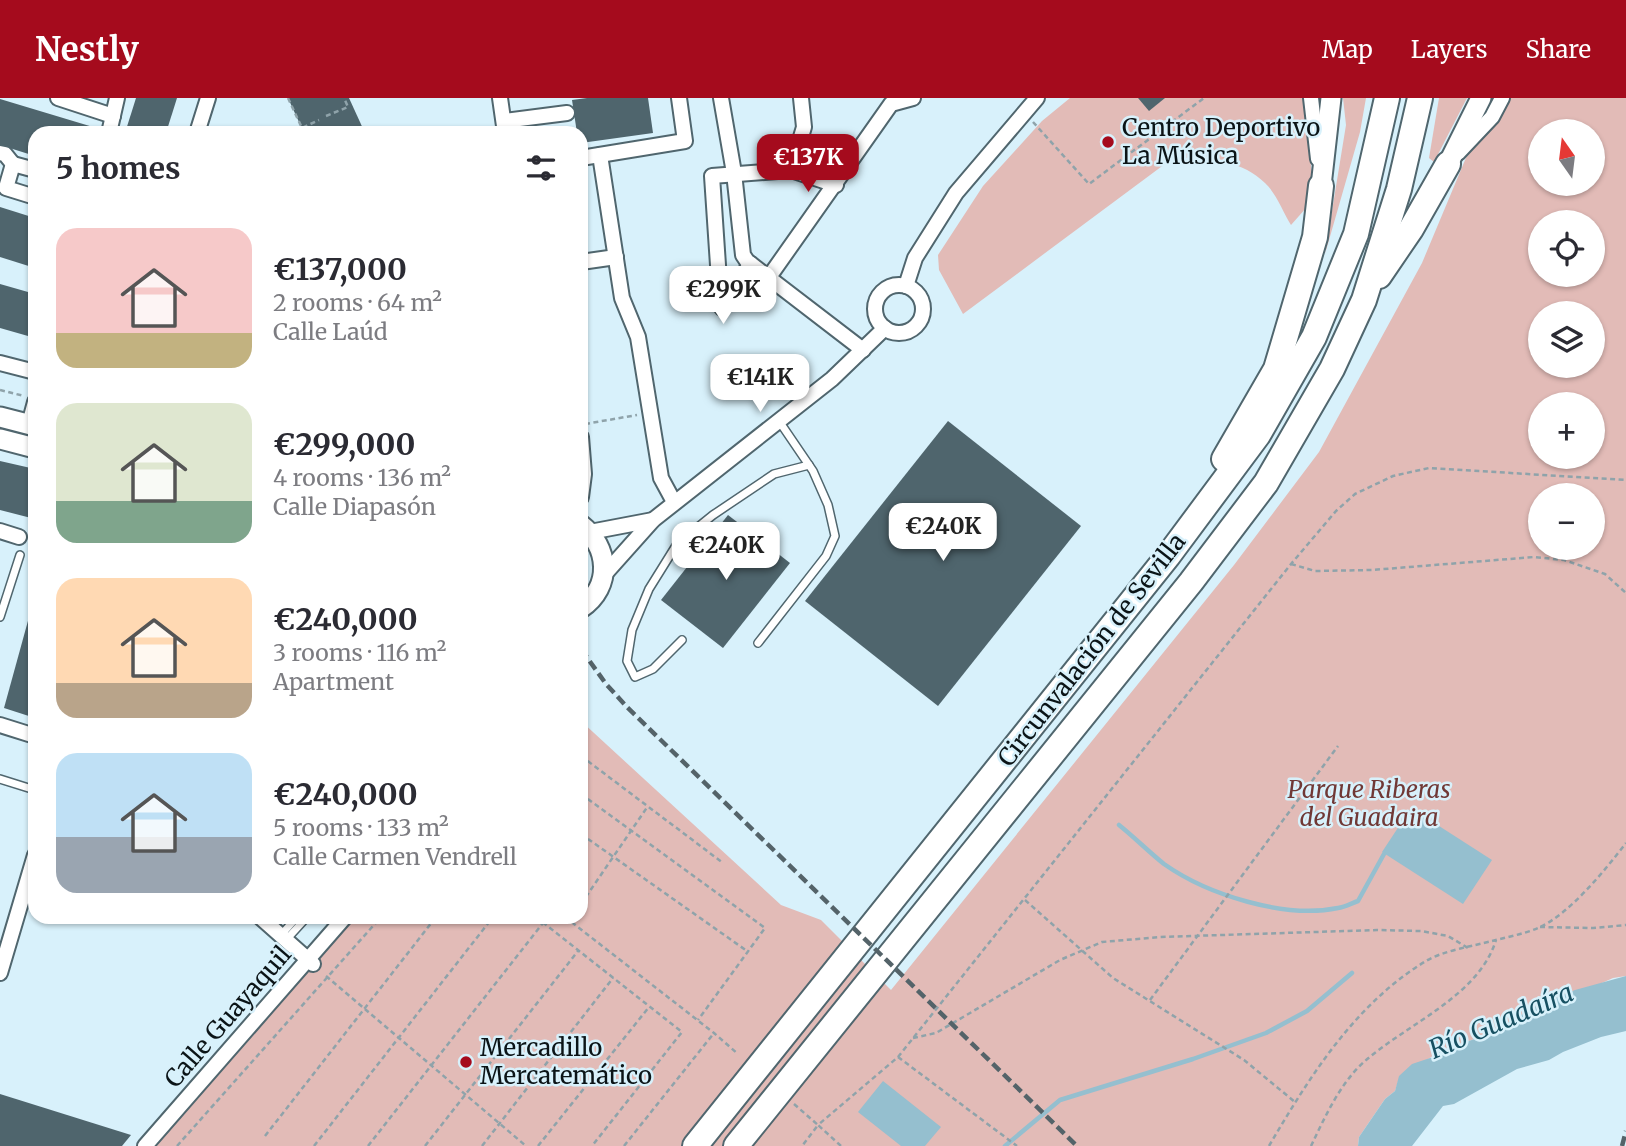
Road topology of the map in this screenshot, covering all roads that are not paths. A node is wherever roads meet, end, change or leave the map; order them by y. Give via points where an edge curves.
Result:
1 (58, 98) edge
2 (117, 98) edge
3 (208, 98) edge
4 (500, 98) edge
5 (679, 98) edge
6 (721, 98) edge
7 (801, 98) edge
8 (913, 98) edge
9 (1311, 98) edge
10 (1331, 98) edge
11 (1387, 98) edge
12 (1420, 98) edge
13 (1480, 98) edge
14 (1502, 98) edge
15 (1032, 100) edge
16 (890, 101) edge
17 (567, 113) dead end
18 (113, 116) junction
19 (111, 126) edge
20 (199, 126) edge
21 (505, 126) edge
22 (509, 126) edge
23 (0, 153) edge
24 (600, 155) junction
25 (588, 157) edge
26 (13, 164) junction
27 (1448, 164) junction
28 (28, 168) edge
29 (791, 170) junction
30 (734, 173) junction
31 (836, 185) junction
32 (1321, 186) junction
33 (3, 190) edge
34 (28, 195) edge
35 (616, 257) junction
36 (588, 261) edge
37 (747, 270) junction
38 (769, 277) junction
39 (719, 280) junction
40 (906, 286) junction
41 (1364, 300) junction
42 (885, 328) junction
43 (863, 350) junction
44 (0, 363) edge
45 (28, 370) edge
46 (0, 417) edge
47 (779, 421) junction
48 (28, 424) edge
49 (0, 439) edge
50 (28, 446) edge
51 (809, 465) junction
52 (674, 502) junction
53 (653, 520) junction
54 (588, 528) edge
55 (0, 531) edge
56 (588, 531) edge
57 (19, 537) dead end
58 (20, 555) dead end
59 (1168, 556) junction
60 (603, 576) junction
61 (588, 601) edge
62 (0, 617) edge
63 (682, 640) dead end
64 (758, 643) dead end
65 (0, 726) edge
66 (28, 734) edge
67 (0, 779) edge
68 (28, 788) edge
69 (28, 879) edge
70 (268, 924) edge
71 (292, 924) edge
72 (299, 924) edge
73 (340, 924) edge
74 (283, 938) junction
75 (310, 962) junction
76 (0, 973) edge
77 (145, 1146) edge
78 (695, 1146) edge
79 (736, 1146) edge

1 - 18 street
2 - 18 street
3 - 20 street
4 - 21 street
5 - 24 street via 685,142
6 - 30 street
7 - 29 street via 804,127
8 - 16 street
9 - 32 street
10 - 32 main road
11 - 59 highway, Circunvalación de Sevilla via 1356,234 1314,337 1258,435
12 - 41 highway, Circunvalación de Sevilla via 1399,189
13 - 27 main road
14 - 27 street via 1492,117
15 - 40 street via 949,204 915,258
16 - 31 street
17 - 22 street
18 - 19 street
23 - 26 street
24 - 25 street
24 - 35 street
26 - 28 street
26 - 33 street
27 - 41 highway
29 - 30 street
29 - 31 street
30 - 37 street
30 - 39 street via 712,176
31 - 38 street
32 - 59 highway via 1315,237 1276,369
33 - 34 street
35 - 36 street
35 - 52 street via 622,298 638,337 661,478
37 - 38 street
37 - 39 street
37 - 39 street via 722,308
38 - 43 street
40 - 42 street via 887,288 877,299 876,315
40 - 42 street via 921,298 921,321 908,332
41 - 79 highway, Circunvalación de Sevilla via 1332,369 1266,484
42 - 43 street
43 - 47 street
44 - 45 street
46 - 48 main road
47 - 51 lane
47 - 52 street
49 - 50 main road
51 - 63 lane via 774,474 677,544 649,589 632,630 627,661 635,677 653,669
51 - 64 lane via 828,505 835,536 826,556
52 - 53 street
53 - 54 street
53 - 60 street
55 - 57 street
56 - 60 main road via 599,545
58 - 62 lane
59 - 78 highway, Circunvalación de Sevilla
60 - 61 main road
65 - 66 street
67 - 68 lane
69 - 76 street
70 - 74 street
71 - 74 lane
72 - 74 lane
73 - 75 street, Calle Guayaquil
74 - 75 street
75 - 77 street, Calle Guayaquil

